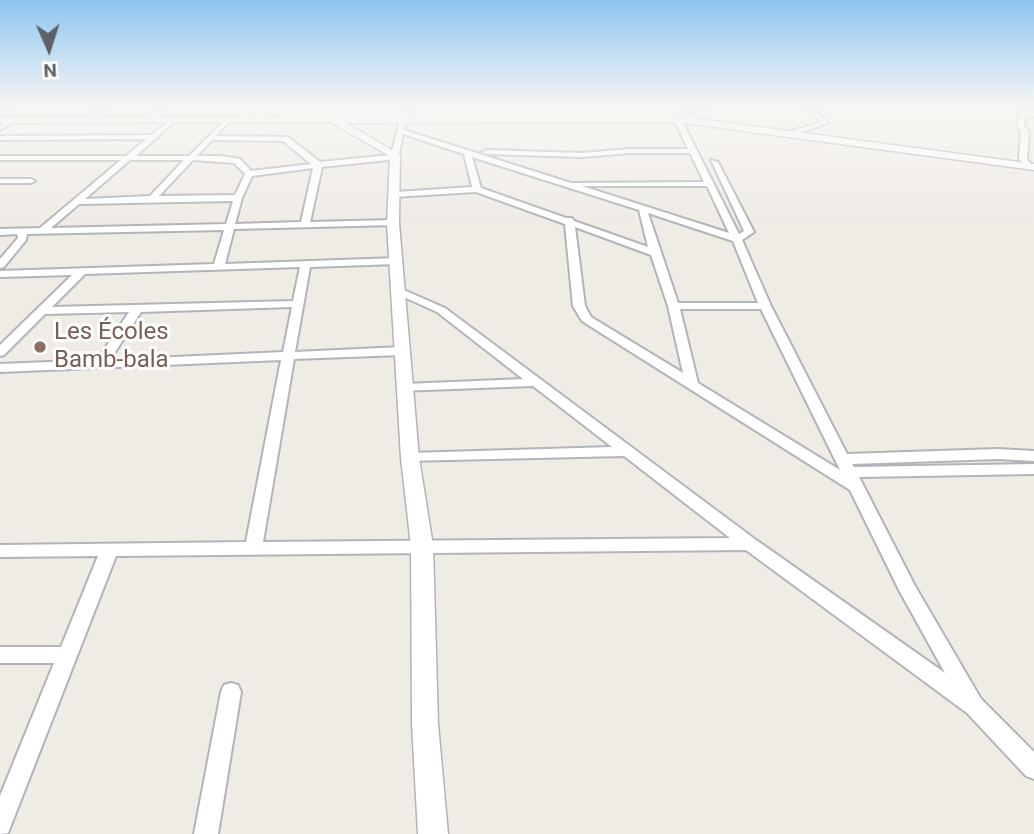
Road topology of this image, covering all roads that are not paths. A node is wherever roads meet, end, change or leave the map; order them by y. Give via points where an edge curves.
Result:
1 (140, 146) edge
2 (205, 146) edge
3 (294, 146) edge
4 (378, 146) edge
5 (397, 146) edge
6 (457, 146) edge
7 (691, 146) edge
8 (885, 146) edge
9 (1024, 146) edge
10 (1024, 150) junction
11 (470, 151) junction
12 (694, 151) junction
13 (1034, 151) edge
14 (395, 156) junction
15 (0, 158) edge
16 (192, 158) junction
17 (125, 159) junction
18 (714, 162) dead end
19 (318, 165) junction
20 (1031, 167) edge
21 (249, 174) junction
22 (0, 181) edge
23 (31, 181) dead end
24 (567, 184) junction
25 (709, 184) junction
26 (477, 189) junction
27 (396, 195) junction
28 (238, 198) junction
29 (152, 199) junction
30 (74, 202) junction
31 (643, 211) junction
32 (569, 220) junction
33 (393, 223) junction
34 (305, 225) junction
35 (230, 228) junction
36 (42, 231) junction
37 (0, 232) edge
38 (21, 232) junction
39 (737, 239) junction
40 (655, 253) junction
41 (397, 261) junction
42 (0, 265) edge
43 (219, 265) junction
44 (304, 266) junction
45 (82, 271) junction
46 (0, 274) edge
47 (399, 291) junction
48 (296, 304) junction
49 (674, 306) junction
50 (765, 306) junction
51 (136, 309) junction
52 (42, 312) junction
53 (402, 351) junction
54 (0, 352) edge
55 (289, 357) junction
56 (101, 363) junction
57 (0, 368) edge
58 (533, 382) junction
59 (692, 386) junction
60 (405, 388) junction
61 (626, 451) junction
62 (1034, 456) edge
63 (410, 458) junction
64 (845, 465) junction
65 (1034, 469) edge
66 (856, 487) junction
67 (750, 544) junction
68 (422, 546) junction
69 (253, 548) junction
70 (0, 551) edge
71 (109, 551) junction
72 (0, 655) edge
73 (69, 655) junction
74 (231, 692) dead end
75 (974, 706) junction
76 (1034, 768) edge
77 (0, 824) edge
78 (206, 834) edge
79 (433, 834) edge

1 - 17 street
2 - 16 street
3 - 19 street
4 - 14 street
5 - 14 street
6 - 11 street
7 - 12 street
8 - 20 street
9 - 10 street
10 - 13 street
10 - 20 street via 1023,159
11 - 12 street via 582,155
11 - 24 street
11 - 26 street
12 - 25 street
14 - 19 street
14 - 27 street
15 - 17 street
16 - 17 street
16 - 21 street via 232,159
16 - 29 street
17 - 30 street
18 - 39 street via 748,232
19 - 21 street
19 - 34 street
21 - 28 street
22 - 23 street
24 - 25 street
24 - 31 street
25 - 39 street
26 - 27 street
26 - 32 street
27 - 33 street
28 - 29 street
28 - 35 street
29 - 30 street
30 - 36 street
31 - 39 street
31 - 40 street
32 - 40 street
32 - 59 street via 579,306 586,319
33 - 34 street
33 - 41 street
34 - 35 street
35 - 36 street
35 - 43 street
36 - 38 street
37 - 38 street
38 - 42 street via 23,238
39 - 50 street
40 - 49 street
41 - 44 street
41 - 47 street
43 - 44 street
43 - 45 street
44 - 48 street
45 - 46 street
45 - 52 street
47 - 53 street
47 - 58 street via 441,310
48 - 51 street
48 - 55 street
49 - 50 street
49 - 59 street
50 - 64 street
51 - 52 street
51 - 56 street
52 - 54 street
53 - 55 street
53 - 60 street
55 - 56 street
55 - 69 street
56 - 57 street
58 - 60 street
58 - 61 street
59 - 66 street
60 - 63 street
61 - 63 street
61 - 67 street
62 - 64 street via 998,454
63 - 68 street
64 - 65 street
64 - 66 street
66 - 75 street
67 - 68 street
67 - 75 street
68 - 69 street
68 - 79 street via 425,724
69 - 71 street
70 - 71 street
71 - 73 street
72 - 73 street
73 - 77 street
74 - 78 street
75 - 76 street

